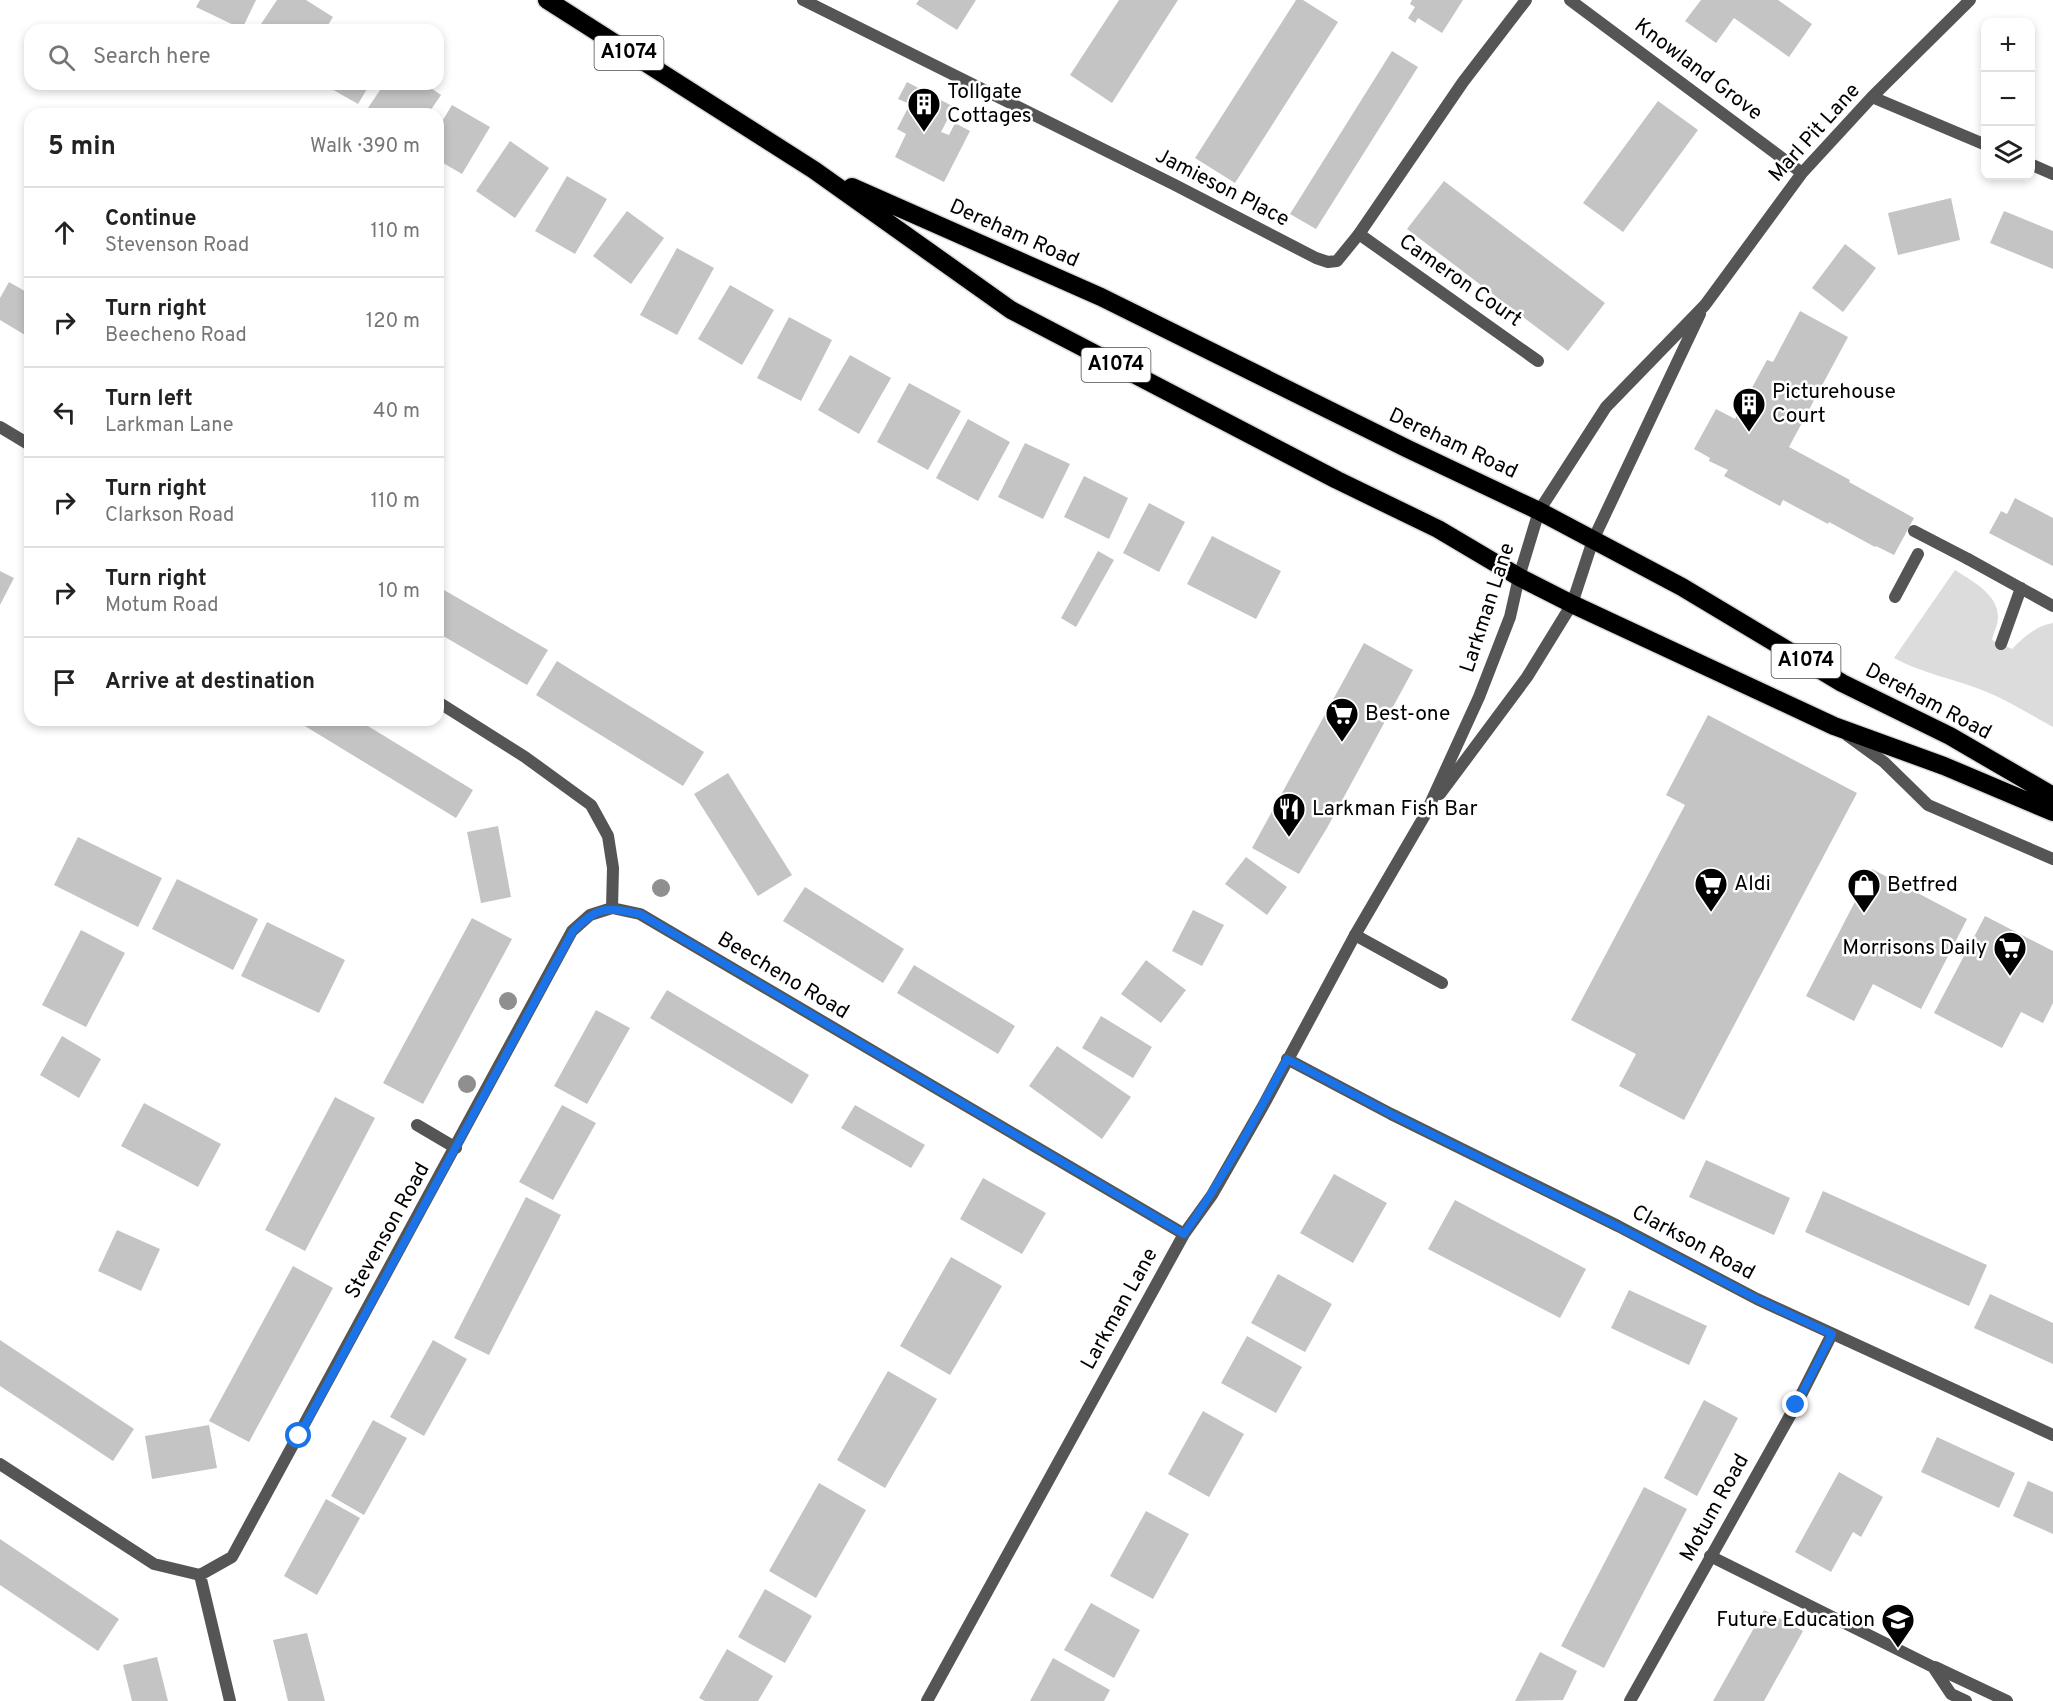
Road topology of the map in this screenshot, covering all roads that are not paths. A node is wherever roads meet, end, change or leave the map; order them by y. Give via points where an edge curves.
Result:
1 (547, 0) edge
2 (803, 0) edge
3 (1526, 0) edge
4 (1570, 0) edge
5 (1970, 0) edge
6 (1872, 98) junction
7 (1981, 143) edge
8 (2035, 166) edge
9 (814, 170) junction
10 (1802, 172) junction
11 (2053, 174) edge
12 (1359, 234) junction
13 (1705, 305) junction
14 (1538, 361) dead end
15 (0, 427) edge
16 (24, 441) edge
17 (1539, 511) junction
18 (1914, 531) dead end
19 (1593, 540) junction
20 (1918, 554) dead end
21 (1519, 577) junction
22 (2021, 588) junction
23 (1895, 597) dead end
24 (1572, 604) junction
25 (2053, 606) edge
26 (2001, 644) dead end
27 (444, 706) edge
28 (1834, 726) junction
29 (2053, 796) edge
30 (2053, 812) edge
31 (1425, 815) junction
32 (2053, 859) edge
33 (612, 908) junction
34 (1355, 935) junction
35 (1442, 983) dead end
36 (1287, 1059) junction
37 (417, 1125) dead end
38 (456, 1148) junction
39 (1184, 1234) junction
40 (1832, 1334) junction
41 (2053, 1435) edge
42 (0, 1464) edge
43 (1710, 1556) junction
44 (200, 1575) junction
45 (1934, 1667) junction
46 (230, 1701) edge
47 (927, 1701) edge
48 (1630, 1701) edge
49 (1966, 1701) edge
50 (2007, 1701) edge

1 - 9 highway, Dereham Road / A1074
2 - 12 street, Jamieson Place via 1316,258 1337,261
3 - 12 street, Jamieson Place via 1463,82
4 - 10 street, Knowland Grove
5 - 6 street, Marl Pit Lane
6 - 7 street
6 - 10 street, Marl Pit Lane
8 - 11 street
9 - 17 highway, Dereham Road / A1074 via 1101,297
9 - 21 highway, Dereham Road / A1074 via 1011,310 1438,529
10 - 13 street, Marl Pit Lane
12 - 14 street, Cameron Court
13 - 17 street, Marl Pit Lane via 1606,407
13 - 19 street, Marl Pit Lane
15 - 16 street
17 - 19 highway, Dereham Road / A1074
17 - 21 street, Larkman Lane
18 - 22 street
19 - 24 street, Marl Pit Lane
19 - 29 highway, Dereham Road / A1074 via 1682,587 1842,683 1950,736
20 - 23 street
21 - 24 highway, Dereham Road / A1074
21 - 31 street, Larkman Lane via 1510,617 1479,697
22 - 25 street
22 - 26 street
24 - 28 highway, Dereham Road / A1074
24 - 31 street, Larkman Lane via 1527,677
27 - 33 street via 591,805 608,836 613,868
28 - 30 highway, Dereham Road / A1074
28 - 32 street, Dereham Road via 1884,762 1928,805
31 - 34 street, Larkman Lane
33 - 38 street, Stevenson Road via 590,915 573,931
33 - 39 street, Beecheno Road via 640,914
34 - 35 street
34 - 36 street, Larkman Lane
36 - 39 street, Larkman Lane via 1212,1195
36 - 40 street, Clarkson Road
37 - 38 street
38 - 44 street, Stevenson Road via 232,1557
39 - 47 street, Larkman Lane
40 - 41 street, Clarkson Road
40 - 43 street, Motum Road
42 - 44 street via 154,1564
43 - 45 street
43 - 48 street, Motum Road
44 - 46 street
45 - 49 street via 1951,1694
45 - 50 street

